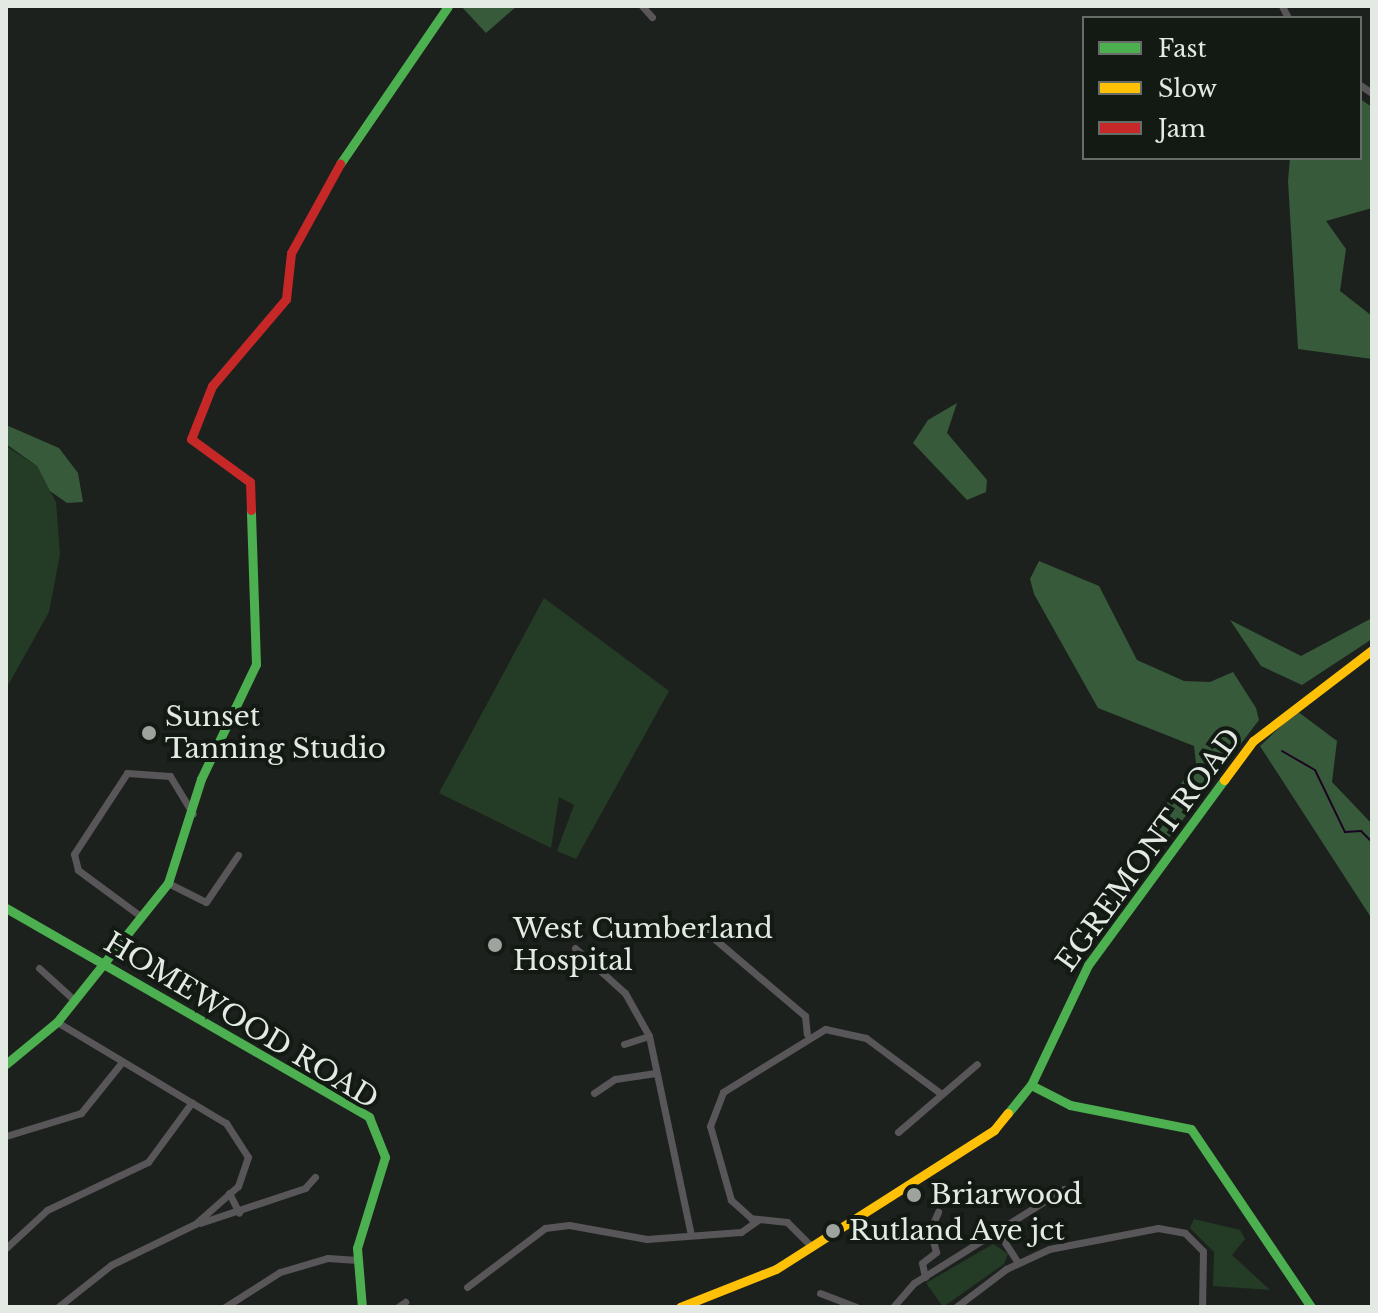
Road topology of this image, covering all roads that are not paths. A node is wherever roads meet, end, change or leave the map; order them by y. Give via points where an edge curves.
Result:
1 (448, 6) edge
2 (642, 6) edge
3 (652, 17) dead end
4 (1372, 650) edge
5 (193, 814) junction
6 (238, 855) dead end
7 (168, 883) junction
8 (6, 908) edge
9 (139, 915) junction
10 (697, 924) dead end
11 (575, 948) dead end
12 (104, 965) junction
13 (39, 968) dead end
14 (74, 1000) junction
15 (57, 1022) junction
16 (807, 1034) junction
17 (649, 1036) junction
18 (624, 1044) dead end
19 (122, 1062) junction
20 (6, 1064) edge
21 (977, 1064) dead end
22 (656, 1073) junction
23 (1031, 1085) junction
24 (594, 1093) dead end
25 (940, 1093) junction
26 (192, 1102) junction
27 (898, 1132) dead end
28 (6, 1136) edge
29 (315, 1177) dead end
30 (1064, 1189) dead end
31 (229, 1193) junction
32 (938, 1212) dead end
33 (239, 1213) junction
34 (758, 1220) junction
35 (195, 1224) junction
36 (691, 1235) junction
37 (1000, 1235) junction
38 (6, 1248) edge
39 (813, 1248) junction
40 (357, 1260) junction
41 (1018, 1263) junction
42 (925, 1277) junction
43 (467, 1287) dead end
44 (820, 1293) dead end
45 (58, 1307) edge
46 (225, 1307) edge
47 (362, 1307) edge
48 (680, 1307) edge
49 (856, 1307) edge
50 (893, 1307) edge
51 (956, 1307) edge
52 (1202, 1307) edge
53 (1311, 1307) edge

1 - 5 main road via 340,164 291,253 289,293 212,386 191,439 250,482 256,664 201,779
2 - 3 street
4 - 23 main road, EGREMONT ROAD via 1253,741 1088,965
5 - 7 main road
5 - 9 street via 170,776 127,773 74,854 78,870
6 - 7 street via 206,902
7 - 9 main road
8 - 12 main road, HOMEWOOD ROAD
9 - 12 main road
10 - 16 street via 741,969 805,1016
11 - 17 street via 625,993
12 - 14 main road
12 - 40 main road, HOMEWOOD ROAD via 369,1117 385,1157
13 - 14 street
14 - 15 main road
15 - 19 street
15 - 20 main road
16 - 25 street via 852,1032
16 - 34 street via 723,1092 712,1111 727,1191
17 - 18 street
17 - 22 street
19 - 26 street
19 - 28 street via 81,1113
21 - 25 street
22 - 24 street via 615,1079
22 - 36 street
23 - 39 main road, EGREMONT ROAD via 969,1151
23 - 53 main road via 1070,1105 1191,1129 1219,1161
25 - 27 street
26 - 31 street via 234,1129 246,1148 243,1178
26 - 38 street via 148,1162 47,1210
29 - 33 street via 305,1188
30 - 37 street
31 - 33 street
31 - 35 street
32 - 42 street
33 - 35 street
34 - 36 street via 741,1232
34 - 39 street via 787,1222
35 - 45 street via 111,1265
36 - 43 street via 647,1239 545,1228
37 - 41 street
37 - 42 street
39 - 48 main road, EGREMONT ROAD via 740,1287
40 - 46 street via 328,1258 280,1272
40 - 47 main road, HOMEWOOD ROAD
41 - 51 street
41 - 52 street via 1107,1232 1173,1229 1195,1240 1205,1257
42 - 50 street
44 - 49 street

